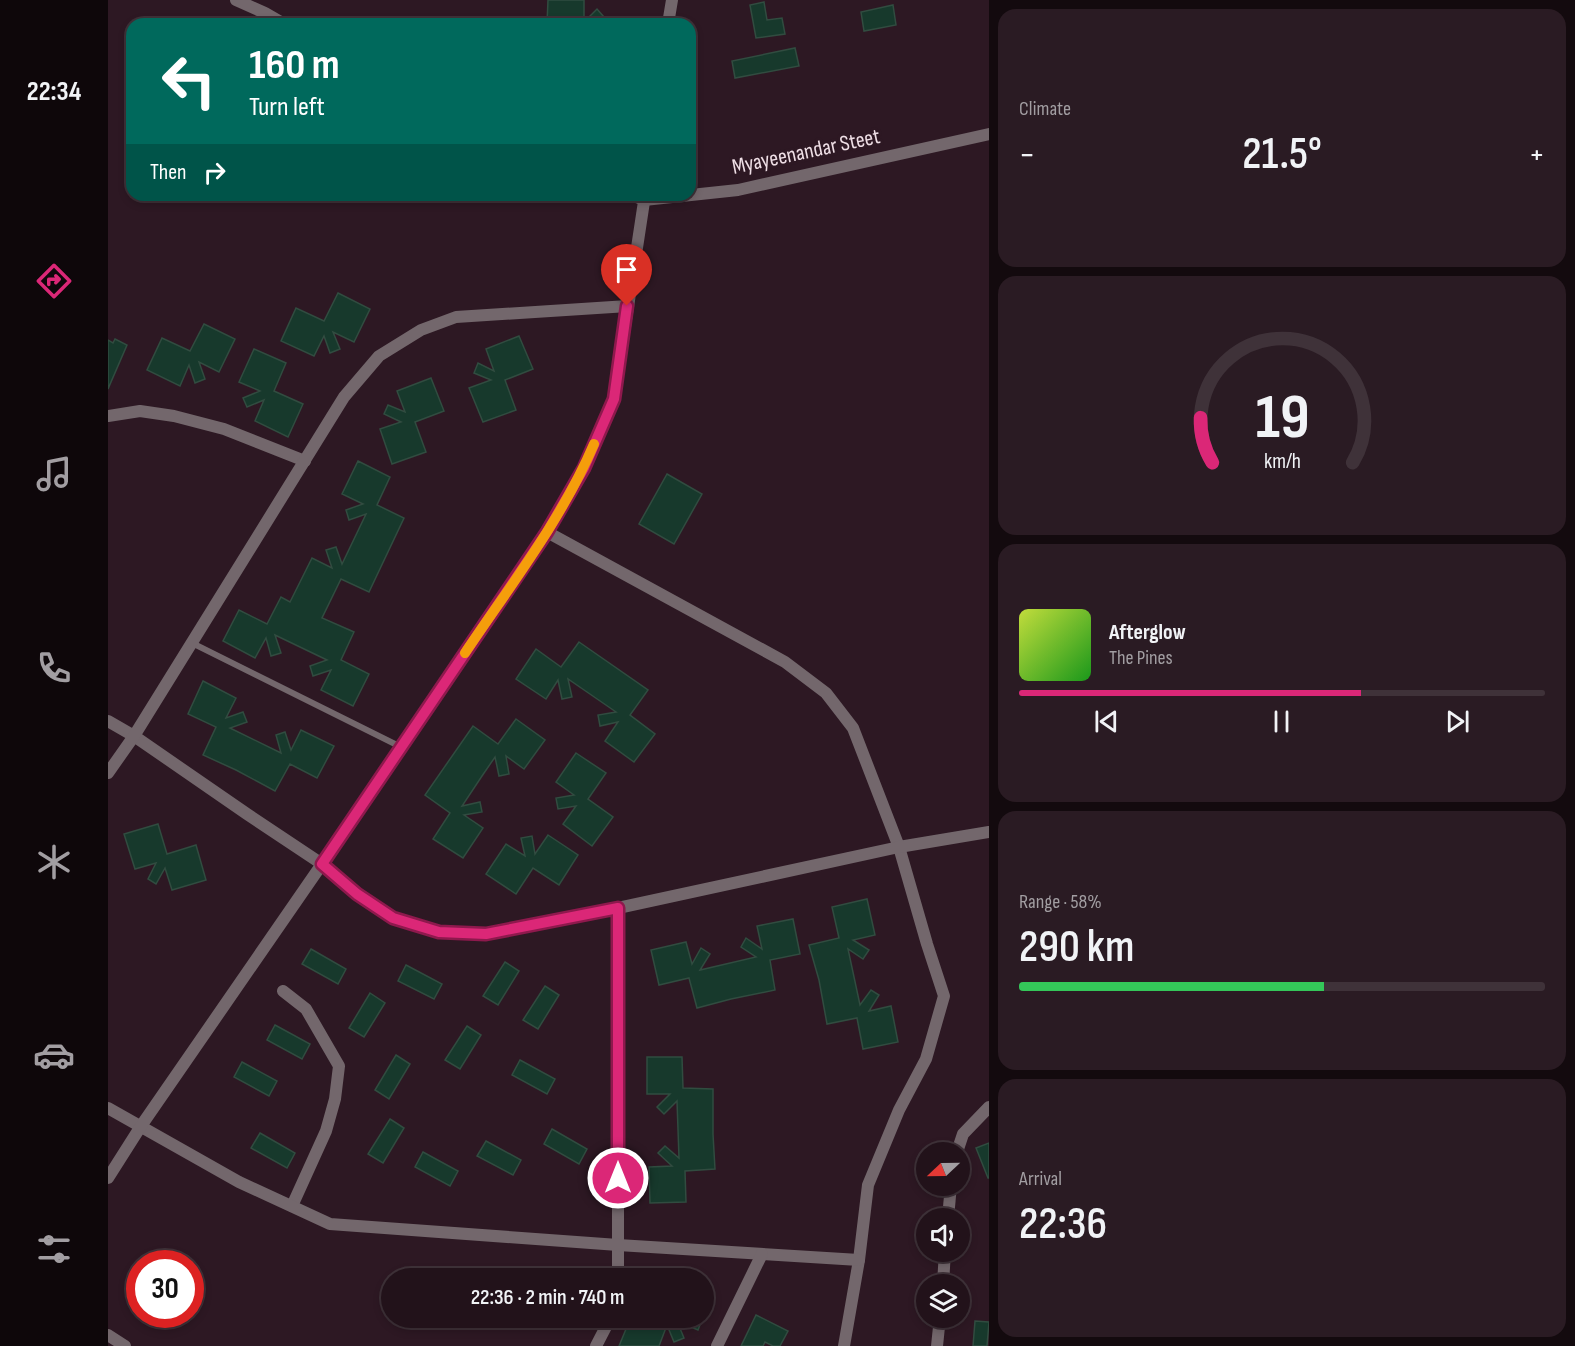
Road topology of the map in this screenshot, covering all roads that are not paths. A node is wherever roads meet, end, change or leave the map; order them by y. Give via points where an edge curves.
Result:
1 (236, 0) edge
2 (672, 0) edge
3 (274, 18) edge
4 (669, 18) edge
5 (988, 134) edge
6 (696, 194) edge
7 (644, 201) edge
8 (627, 306) junction
9 (108, 416) edge
10 (305, 461) junction
11 (547, 532) junction
12 (192, 643) junction
13 (108, 721) edge
14 (134, 736) junction
15 (401, 747) junction
16 (108, 773) edge
17 (988, 831) edge
18 (899, 847) junction
19 (322, 864) junction
20 (618, 908) junction
21 (283, 991) dead end
22 (988, 1107) edge
23 (108, 1108) edge
24 (141, 1126) junction
25 (960, 1142) edge
26 (108, 1178) edge
27 (292, 1206) junction
28 (618, 1245) junction
29 (762, 1254) junction
30 (859, 1260) junction
31 (618, 1268) edge
32 (605, 1328) edge
33 (939, 1328) edge
34 (108, 1335) edge
35 (125, 1346) edge
36 (596, 1346) edge
37 (717, 1346) edge
38 (844, 1346) edge
39 (937, 1346) edge

1 - 3 street
2 - 4 street
5 - 6 street, Myayeenandar Steet via 738,190
7 - 8 street
8 - 10 street via 456,317 420,330 379,356 344,397
8 - 11 street via 614,399 584,468
9 - 10 street via 140,411 174,416 224,429
10 - 12 street
11 - 15 street
11 - 18 street via 785,662 826,693 853,728
12 - 14 street
12 - 15 lane
13 - 14 street
14 - 16 street
14 - 19 street
15 - 19 street
17 - 18 street
18 - 20 street
18 - 30 street via 944,996 926,1059 899,1110 868,1185
19 - 20 street via 393,918 439,932 486,934
19 - 24 street
20 - 28 street
21 - 27 street via 306,1009 339,1066 326,1131
22 - 25 street
23 - 24 street
24 - 26 street
24 - 27 street via 239,1182
27 - 28 street via 330,1224
28 - 29 street
28 - 31 street
29 - 30 street
29 - 37 street
30 - 38 street
32 - 36 street
33 - 39 street
34 - 35 street

